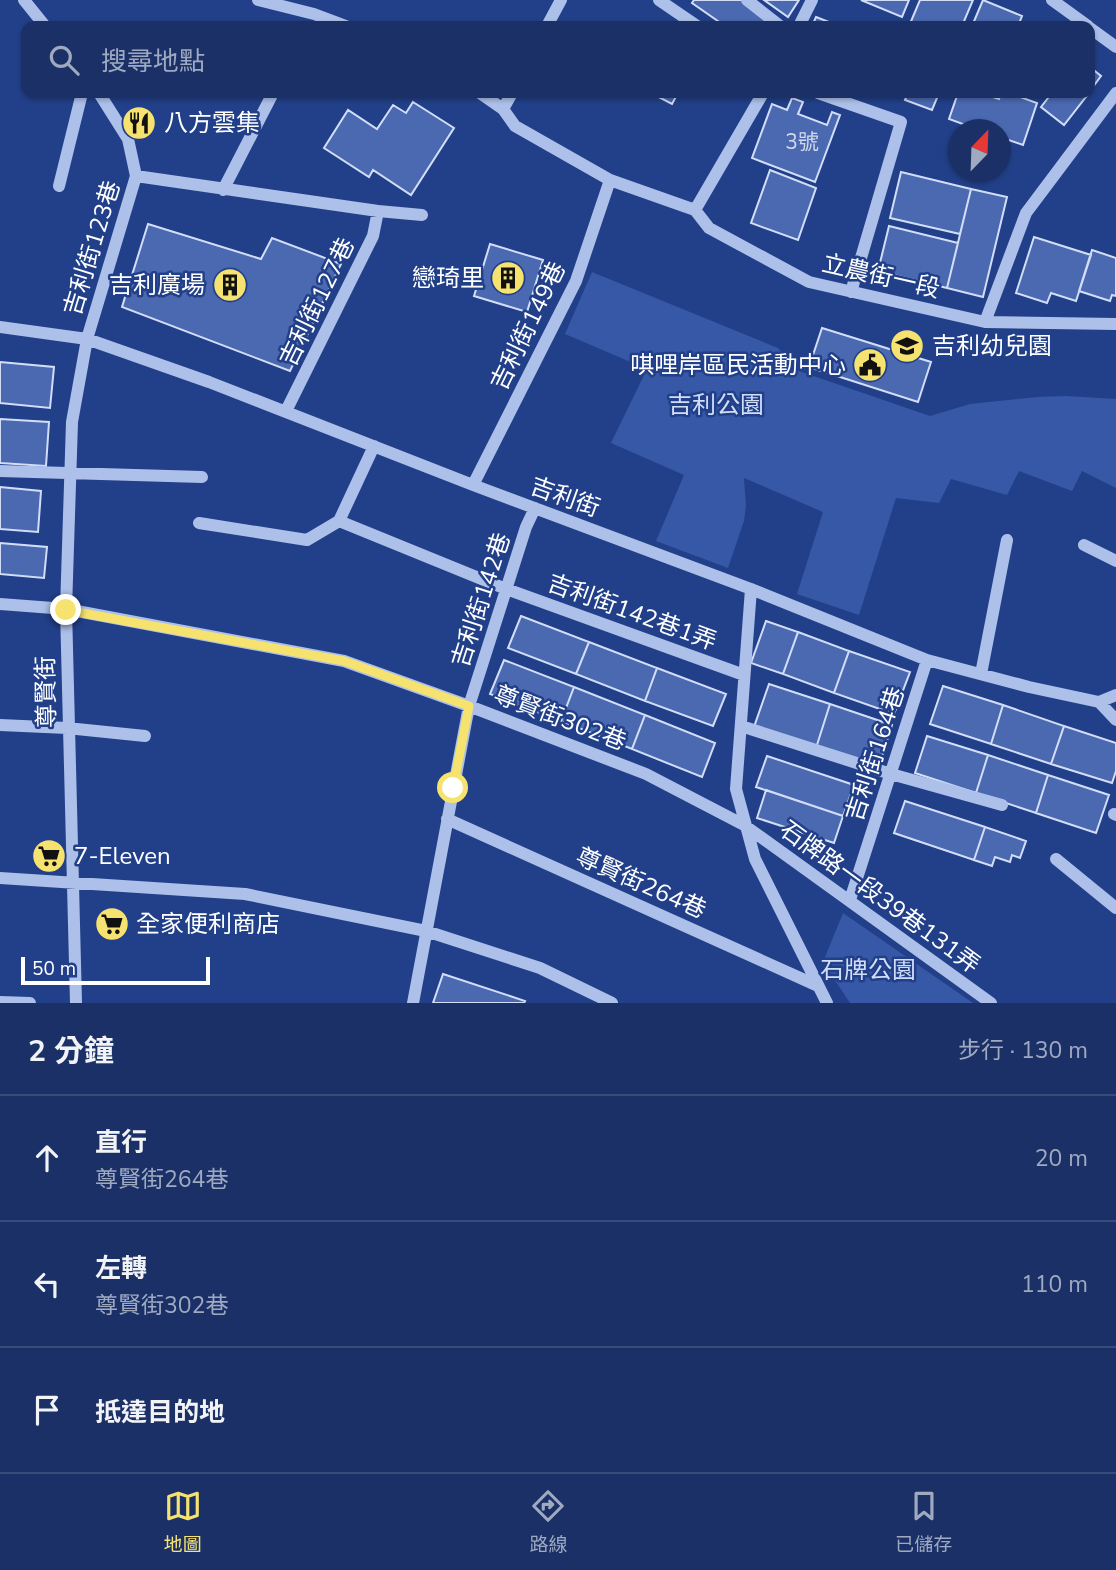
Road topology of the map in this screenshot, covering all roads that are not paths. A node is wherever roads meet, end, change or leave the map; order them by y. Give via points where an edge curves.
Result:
1 (24, 0) edge
2 (258, 0) edge
3 (561, 0) edge
4 (659, 0) edge
5 (747, 0) edge
6 (812, 0) edge
7 (1052, 0) edge
8 (314, 14) junction
9 (41, 21) edge
10 (310, 21) edge
11 (333, 21) edge
12 (550, 21) edge
13 (690, 21) edge
14 (774, 21) edge
15 (802, 21) edge
16 (1081, 21) edge
17 (1095, 31) edge
18 (1116, 47) edge
19 (1116, 93) edge
20 (81, 98) edge
21 (102, 98) edge
22 (270, 98) edge
23 (487, 98) edge
24 (509, 98) edge
25 (760, 98) edge
26 (832, 98) edge
27 (503, 109) junction
28 (136, 176) junction
29 (610, 180) junction
30 (59, 186) dead end
31 (223, 190) junction
32 (378, 211) junction
33 (695, 211) junction
34 (422, 215) dead end
35 (851, 292) junction
36 (985, 322) junction
37 (1116, 324) edge
38 (0, 327) edge
39 (87, 339) junction
40 (286, 411) junction
41 (374, 446) junction
42 (0, 471) edge
43 (70, 475) junction
44 (202, 477) dead end
45 (473, 485) junction
46 (535, 509) junction
47 (339, 521) junction
48 (199, 523) dead end
49 (1007, 540) dead end
50 (1084, 545) dead end
51 (1116, 561) edge
52 (506, 589) junction
53 (751, 589) junction
54 (0, 604) edge
55 (66, 610) junction
56 (927, 660) junction
57 (981, 674) junction
58 (744, 675) junction
59 (1116, 695) edge
60 (1099, 702) junction
61 (469, 706) junction
62 (1116, 720) edge
63 (0, 725) edge
64 (741, 726) junction
65 (67, 728) junction
66 (145, 736) dead end
67 (891, 774) junction
68 (1002, 805) dead end
69 (447, 819) junction
70 (744, 825) junction
71 (1056, 859) dead end
72 (0, 878) edge
73 (74, 882) junction
74 (850, 900) junction
75 (1116, 908) edge
76 (426, 931) junction
77 (818, 986) junction
78 (0, 1002) edge
79 (30, 1003) edge
80 (76, 1003) edge
81 (413, 1003) edge
82 (612, 1003) edge
83 (827, 1003) edge
84 (991, 1003) edge

1 - 9 street
2 - 8 street
3 - 12 street
4 - 13 street
5 - 14 street
6 - 15 street
7 - 16 street
8 - 10 street
8 - 11 street
17 - 18 street
19 - 36 street via 1027,213
20 - 30 street
21 - 28 street, 吉利街123巷 via 128,139
22 - 31 street
23 - 27 street, 立農街一段
24 - 27 street
25 - 33 street
26 - 35 street via 901,122
27 - 29 street, 立農街一段 via 515,126
28 - 31 street
28 - 39 street, 吉利街123巷
29 - 33 street, 立農街一段
29 - 45 street, 吉利街149巷 via 576,281
31 - 32 street
32 - 34 street
32 - 40 street, 吉利街127巷 via 373,236
33 - 35 street, 立農街一段 via 709,228 809,282
35 - 36 street, 立農街一段
36 - 37 street, 立農街一段
38 - 39 street, 吉利街
39 - 40 street, 吉利街
39 - 43 street, 尊賢街 via 72,422
40 - 41 street, 吉利街
41 - 45 street, 吉利街
41 - 47 street
42 - 43 street
43 - 44 street
43 - 55 street, 尊賢街
45 - 46 street, 吉利街
46 - 52 street, 吉利街142巷
46 - 53 street, 吉利街
47 - 48 street via 307,540
47 - 52 street, 吉利街142巷1弄
49 - 57 street
50 - 51 street
52 - 58 street, 吉利街142巷1弄
52 - 61 street, 吉利街142巷
53 - 56 street, 吉利街
53 - 58 street
54 - 55 street, 尊賢街302巷
55 - 61 street, 尊賢街302巷 via 344,661
55 - 65 street, 尊賢街
56 - 57 street, 吉利街
56 - 67 street, 吉利街164巷
57 - 60 street, 吉利街
58 - 64 street
59 - 60 street
60 - 62 street
61 - 69 street
61 - 70 street, 尊賢街302巷 via 646,774
63 - 65 street
64 - 67 street
64 - 70 street via 736,789
65 - 66 street
65 - 73 street, 尊賢街
67 - 68 street
67 - 74 street, 吉利街164巷
69 - 76 street
69 - 77 street, 尊賢街264巷
70 - 74 street, 石牌路一段39巷131弄
70 - 77 street via 755,859
71 - 75 street
72 - 73 street
73 - 76 street via 245,894
73 - 80 street, 尊賢街
74 - 84 street, 石牌路一段39巷131弄
76 - 81 street
76 - 82 street via 540,968
77 - 83 street
78 - 79 street

